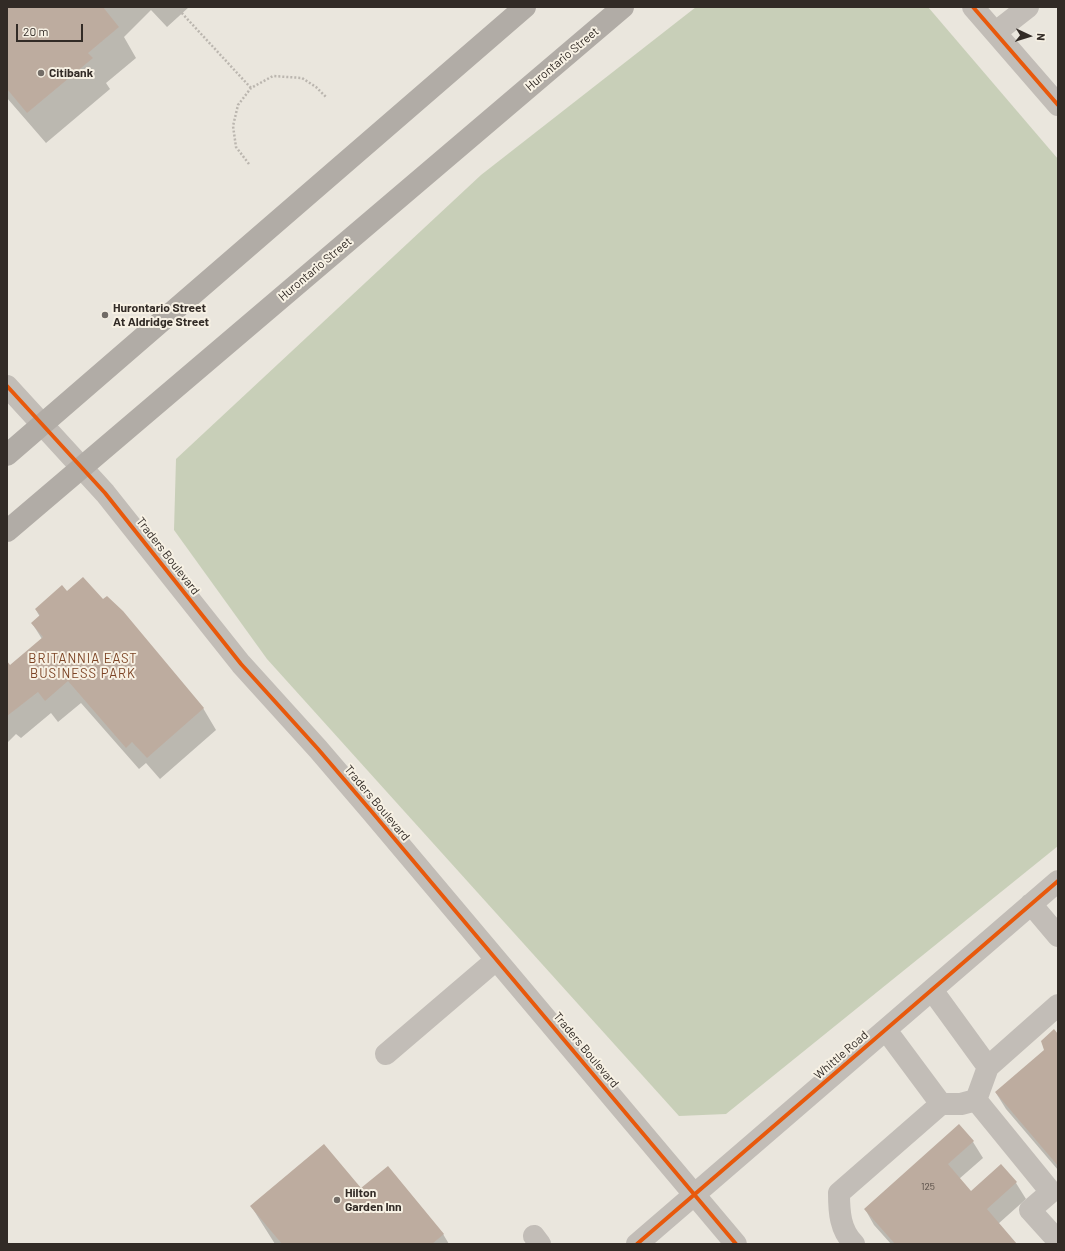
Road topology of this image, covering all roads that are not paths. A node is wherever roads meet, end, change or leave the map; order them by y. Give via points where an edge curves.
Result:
1 (525, 7) edge
2 (623, 7) edge
3 (973, 7) edge
4 (1028, 7) edge
5 (996, 32) junction
6 (1058, 105) edge
7 (7, 386) edge
8 (43, 425) junction
9 (7, 455) edge
10 (82, 467) junction
11 (7, 531) edge
12 (1058, 881) edge
13 (1031, 904) junction
14 (1058, 936) edge
15 (496, 960) junction
16 (932, 990) junction
17 (1058, 1004) edge
18 (886, 1030) junction
19 (386, 1054) dead end
20 (988, 1067) junction
21 (976, 1100) junction
22 (941, 1104) junction
23 (695, 1195) junction
24 (1058, 1241) edge
25 (637, 1244) edge
26 (736, 1244) edge
27 (854, 1244) edge

1 - 8 main road
2 - 10 main road, Hurontario Street
3 - 5 street
4 - 5 street
5 - 6 street
7 - 8 street, Traders Boulevard
8 - 9 main road
8 - 10 street, Traders Boulevard
10 - 11 main road, Hurontario Street
10 - 15 street, Traders Boulevard via 241,664 323,755
12 - 13 street, Whittle Road
13 - 14 street
13 - 16 street, Whittle Road
15 - 19 street
15 - 23 street, Traders Boulevard
16 - 18 street, Whittle Road
16 - 20 street
17 - 20 street
18 - 22 street
18 - 23 street, Whittle Road
20 - 21 street
21 - 22 street via 961,1104
21 - 24 street via 1051,1192 1030,1210
22 - 27 street via 839,1193 839,1215 848,1238
23 - 25 street, Whittle Road
23 - 26 street, Traders Boulevard

